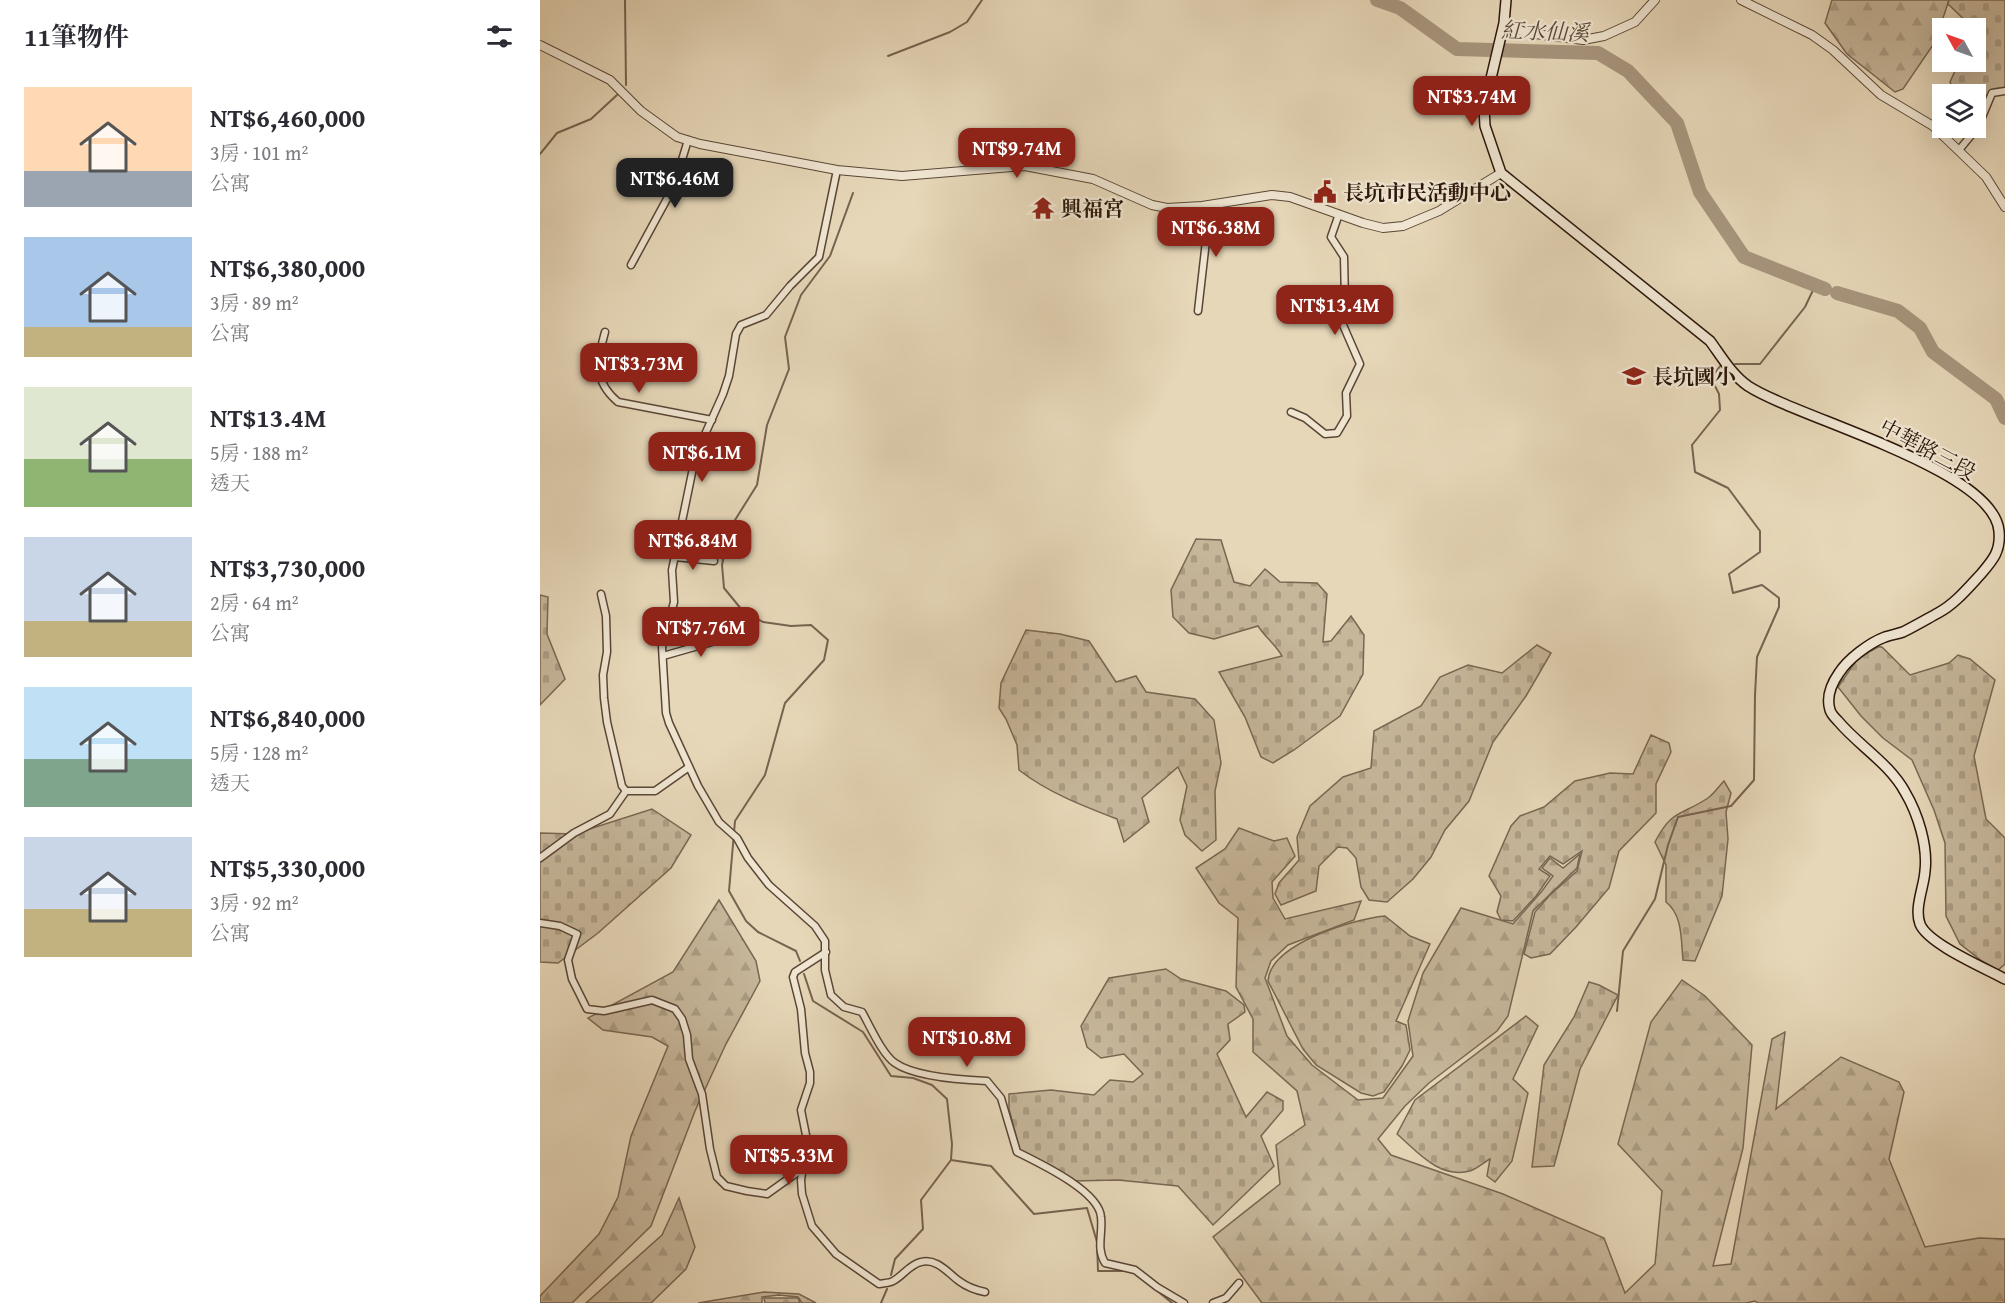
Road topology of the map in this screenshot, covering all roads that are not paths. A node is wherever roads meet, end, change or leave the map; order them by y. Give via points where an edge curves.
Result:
1 (1506, 0) edge
2 (1655, 0) edge
3 (1741, 0) edge
4 (1503, 26) junction
5 (540, 45) edge
6 (2005, 91) edge
7 (688, 140) junction
8 (1959, 150) junction
9 (837, 170) junction
10 (1501, 173) junction
11 (1202, 206) junction
12 (2005, 207) edge
13 (1338, 214) junction
14 (631, 265) dead end
15 (1198, 310) dead end
16 (605, 332) dead end
17 (1291, 412) dead end
18 (712, 420) junction
19 (675, 556) junction
20 (714, 561) dead end
21 (601, 594) dead end
22 (734, 636) dead end
23 (663, 656) junction
24 (689, 767) junction
25 (626, 791) junction
26 (540, 858) edge
27 (540, 923) edge
28 (826, 952) junction
29 (2005, 979) edge
30 (802, 1169) junction
31 (1239, 1283) dead end
32 (985, 1292) dead end
33 (1184, 1303) edge
34 (1212, 1303) edge

1 - 4 main road
2 - 4 street via 1635,22 1604,36 1583,40
3 - 8 street via 1812,35 1881,95 1934,126
4 - 10 main road via 1484,108 1485,126
5 - 7 street via 610,80 658,125
6 - 8 street via 1992,93 1978,127
7 - 9 street
7 - 14 street via 674,186
8 - 12 street via 1986,177
9 - 11 street via 902,176 1025,166 1093,179 1152,205
9 - 18 street via 819,257 766,315 741,324 732,349 729,376
10 - 13 street via 1439,211 1403,226 1383,228
10 - 29 main road, 中華路三段 via 1710,341 1748,386 1930,466 1987,505 2000,529 1998,551 1989,565 1939,613 1860,652 1840,672 1829,694 1830,711 1887,768 1905,791 1917,818 1926,869 1918,911 1920,924 1929,937 1952,952
11 - 13 street via 1272,195 1290,197
11 - 15 street via 1206,241
13 - 17 street via 1331,237 1344,257 1343,325 1360,364 1346,393 1347,416 1337,433 1325,434
16 - 18 street via 598,357 600,375 606,392 618,402
18 - 19 street via 693,468
19 - 20 street
19 - 23 street via 674,602
21 - 25 street via 608,652 604,698
22 - 23 street
23 - 24 street via 669,723
24 - 25 street via 655,791
24 - 28 street via 719,822 737,838 770,885 815,926 825,941
25 - 26 street via 610,814 574,833
27 - 30 street via 577,934 568,960 572,979 587,1009 604,1011 652,1000 675,1009 682,1019 689,1059 702,1094 717,1177 726,1186 767,1194
28 - 30 street via 793,977 810,1072 801,1110 807,1140
28 - 33 street via 825,970 831,995 844,1007 862,1012 895,1063 910,1071 987,1081 1001,1098 1017,1152 1089,1196 1101,1215 1099,1254 1105,1263 1135,1270
30 - 32 street via 802,1194 812,1226 836,1254 879,1284 893,1281 921,1262 946,1269 958,1281
31 - 34 street via 1226,1298

